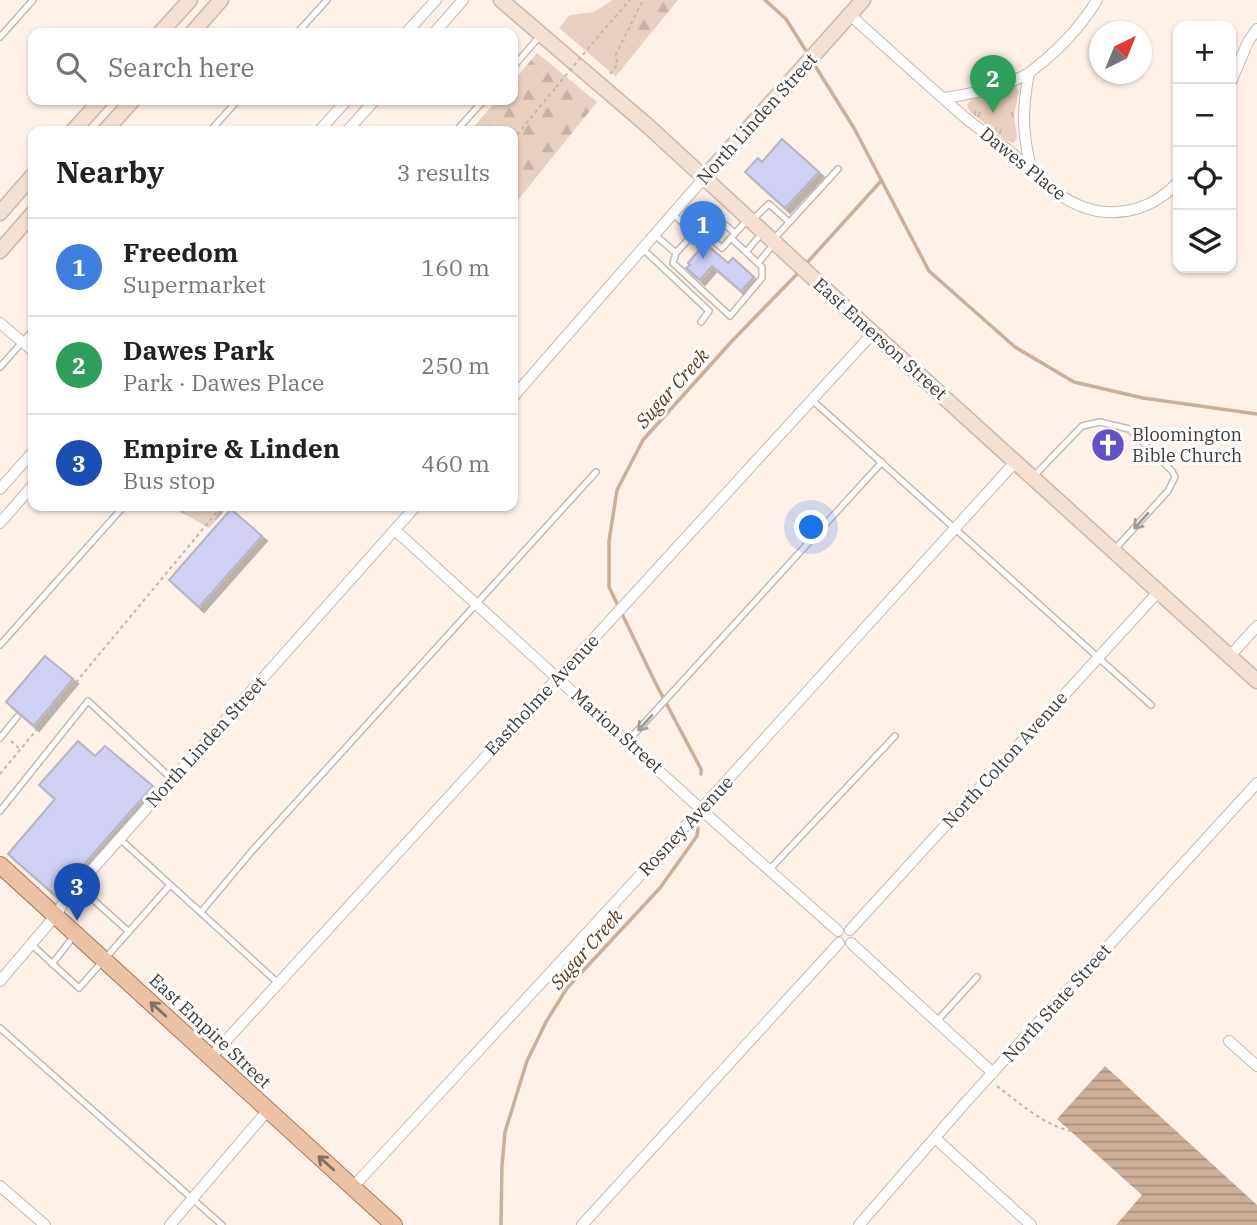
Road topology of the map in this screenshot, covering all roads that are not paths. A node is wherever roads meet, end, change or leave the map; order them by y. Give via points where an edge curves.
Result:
1 (33, 0) edge
2 (190, 0) edge
3 (221, 0) edge
4 (327, 0) edge
5 (436, 0) edge
6 (463, 0) edge
7 (501, 0) edge
8 (863, 0) edge
9 (1097, 0) edge
10 (850, 15) junction
11 (207, 16) junction
12 (165, 28) edge
13 (196, 28) edge
14 (302, 28) edge
15 (411, 28) edge
16 (438, 28) edge
17 (1257, 29) edge
18 (541, 34) junction
19 (0, 37) edge
20 (518, 61) edge
21 (1236, 70) edge
22 (1029, 73) junction
23 (944, 98) junction
24 (96, 105) edge
25 (128, 105) edge
26 (233, 105) edge
27 (342, 105) edge
28 (370, 105) edge
29 (479, 105) edge
30 (78, 126) edge
31 (110, 126) edge
32 (215, 126) edge
33 (324, 126) edge
34 (352, 126) edge
35 (461, 126) edge
36 (1031, 168) junction
37 (838, 169) dead end
38 (704, 178) junction
39 (28, 181) edge
40 (1173, 187) edge
41 (726, 212) junction
42 (0, 213) edge
43 (673, 214) junction
44 (28, 219) edge
45 (750, 220) junction
46 (789, 222) junction
47 (697, 231) junction
48 (655, 235) junction
49 (733, 236) junction
50 (775, 242) junction
51 (643, 249) junction
52 (0, 251) edge
53 (746, 252) junction
54 (676, 253) junction
55 (758, 263) junction
56 (701, 321) dead end
57 (0, 323) edge
58 (873, 333) junction
59 (28, 335) edge
60 (22, 342) junction
61 (28, 347) edge
62 (0, 367) edge
63 (518, 391) edge
64 (813, 400) junction
65 (28, 458) edge
66 (882, 462) junction
67 (1015, 462) junction
68 (596, 472) dead end
69 (1033, 477) junction
70 (0, 489) edge
71 (28, 491) edge
72 (120, 511) edge
73 (412, 511) edge
74 (0, 523) edge
75 (956, 528) junction
76 (395, 530) junction
77 (1114, 551) junction
78 (1159, 591) junction
79 (477, 604) junction
80 (1257, 626) edge
81 (0, 645) edge
82 (1230, 656) junction
83 (1099, 657) junction
84 (558, 678) junction
85 (1257, 681) edge
86 (1151, 705) dead end
87 (17, 718) dead end
88 (2, 736) edge
89 (895, 736) dead end
90 (628, 741) junction
91 (173, 780) junction
92 (1257, 783) edge
93 (702, 808) junction
94 (0, 811) edge
95 (120, 839) junction
96 (0, 865) edge
97 (769, 870) junction
98 (170, 885) junction
99 (78, 886) junction
100 (201, 912) junction
101 (55, 915) junction
102 (850, 930) junction
103 (128, 931) junction
104 (838, 931) junction
105 (76, 934) junction
106 (839, 943) junction
107 (851, 943) junction
108 (31, 944) junction
109 (103, 959) junction
110 (52, 964) junction
111 (977, 977) dead end
112 (0, 981) edge
113 (279, 984) junction
114 (937, 1021) junction
115 (0, 1028) edge
116 (1229, 1041) dead end
117 (211, 1057) junction
118 (1257, 1066) edge
119 (990, 1076) junction
120 (268, 1110) junction
121 (935, 1138) junction
122 (0, 1186) edge
123 (353, 1187) junction
124 (192, 1199) junction
125 (45, 1225) edge
126 (170, 1225) edge
127 (222, 1225) edge
128 (394, 1225) edge
129 (582, 1225) edge
130 (859, 1225) edge
131 (1031, 1225) edge

1 - 19 lane
2 - 11 main road
2 - 12 main road
3 - 11 main road
4 - 14 lane
5 - 15 street
6 - 16 street
7 - 18 main road, East Emerson Street
8 - 10 main road, North Linden Street
9 - 22 street via 1073,34
10 - 23 street, Dawes Place
10 - 38 main road, North Linden Street
11 - 13 main road
17 - 21 street
18 - 20 lane
18 - 38 main road, East Emerson Street
22 - 23 street via 971,94
22 - 36 street via 1023,132
23 - 36 street, Dawes Place
24 - 30 main road
25 - 31 main road
26 - 32 lane
27 - 33 street
28 - 34 street
29 - 35 lane
36 - 40 street, Dawes Place via 1058,194 1088,209 1133,210
37 - 46 lane
38 - 41 main road, East Emerson Street
38 - 43 street, North Linden Street
39 - 42 main road
41 - 45 main road, East Emerson Street
41 - 47 lane via 712,216
41 - 49 lane
43 - 47 lane
43 - 48 street, North Linden Street
44 - 52 main road
45 - 46 lane via 769,204
45 - 49 lane
45 - 50 main road, East Emerson Street
46 - 50 lane
47 - 49 lane via 722,248
47 - 54 lane
48 - 51 street, North Linden Street
48 - 54 lane
49 - 53 lane
50 - 53 lane
50 - 55 lane
50 - 58 main road, East Emerson Street
51 - 56 lane via 709,311
51 - 63 street, North Linden Street
53 - 55 lane
54 - 55 lane via 673,263 730,316 762,278
57 - 60 street
58 - 64 street, Eastholme Avenue
58 - 67 main road, East Emerson Street
59 - 60 lane
60 - 61 street
60 - 62 lane
64 - 66 lane
64 - 84 street, Eastholme Avenue
65 - 70 street
66 - 75 lane
66 -> 90 lane
67 - 69 main road, East Emerson Street
67 - 75 street, Rosney Avenue
68 - 79 lane
69 - 77 main road, East Emerson Street
69 -> 77 lane via 1083,426 1100,422 1129,429 1175,477 1168,491
71 - 74 street
72 - 81 lane
73 - 76 street, North Linden Street
75 - 83 lane
75 - 93 street, Rosney Avenue
76 - 79 street, Marion Street
76 - 91 street, North Linden Street
77 - 78 main road, East Emerson Street
78 - 82 main road, East Emerson Street
78 - 83 street, North Colton Avenue
79 - 84 street, Marion Street
79 - 100 lane
80 - 82 street
82 - 85 main road, East Emerson Street
83 - 86 lane
83 - 102 street, North Colton Avenue
84 - 90 street, Marion Street
84 - 113 street, Eastholme Avenue
87 - 88 lane
89 - 97 lane
90 - 93 street, Marion Street
91 - 94 lane via 88,701
91 - 95 street, North Linden Street
92 - 119 street, North State Street
93 - 97 street, Marion Street
93 - 123 street, Rosney Avenue
95 - 98 lane
95 - 99 street, North Linden Street
96 - 101 main road, East Empire Street
97 - 104 street, Marion Street
98 - 100 lane
98 - 103 lane
99 - 101 street, North Linden Street
99 - 103 lane
100 - 113 lane
101 - 105 main road, East Empire Street
101 - 108 street, North Linden Street
102 - 104 street
102 - 107 street
103 - 109 lane
104 - 106 street
105 - 109 main road, East Empire Street
105 - 110 lane
106 - 107 street
106 - 129 street
107 - 114 street
108 - 110 lane
108 - 112 street, North Linden Street
109 - 110 lane via 79,988
117 -> 109 main road, East Empire Street
111 - 114 lane
113 - 117 street, Eastholme Avenue
114 - 119 street
115 - 124 lane
116 - 118 street
117 - 120 main road, East Empire Street
119 - 121 street, North State Street
123 -> 120 main road, East Empire Street
120 - 124 street
121 - 130 street, North State Street
121 - 131 street
122 - 125 street
123 - 128 main road, East Empire Street
124 - 126 street
124 - 127 lane

